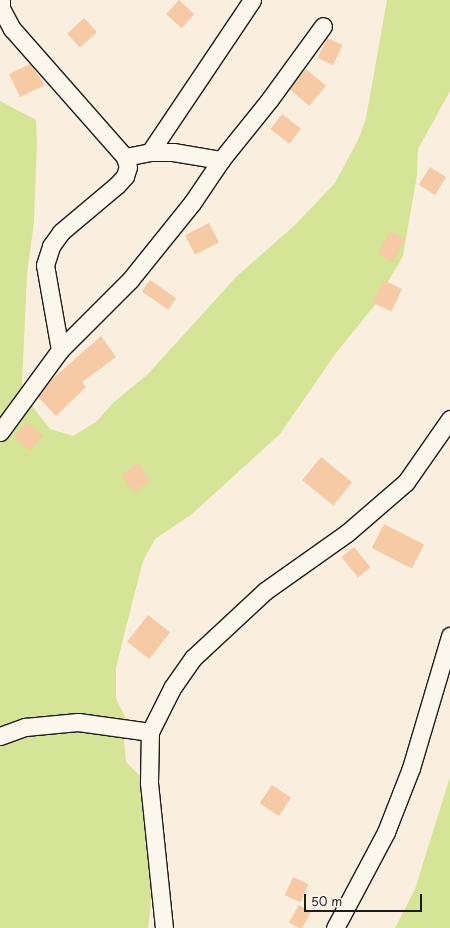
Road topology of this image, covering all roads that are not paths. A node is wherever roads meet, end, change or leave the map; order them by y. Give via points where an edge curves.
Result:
1 (1, 0) edge
2 (252, 0) edge
3 (323, 26) dead end
4 (150, 152) junction
5 (125, 157) junction
6 (221, 160) junction
7 (60, 350) junction
8 (450, 419) edge
9 (0, 432) edge
10 (450, 636) edge
11 (150, 732) junction
12 (0, 736) edge
13 (164, 928) edge
14 (335, 928) edge

1 - 5 street via 1,8 12,28
2 - 4 street
3 - 6 street via 270,99
4 - 5 street
4 - 6 street via 173,152
5 - 7 street via 128,167 125,176 61,232 49,252 45,265
6 - 7 street via 192,203 130,280
7 - 9 street
8 - 11 street via 406,482 347,533 264,591 193,658 172,688
10 - 14 street via 403,789 386,832
11 - 12 street via 78,722 25,727
11 - 13 street via 149,782

